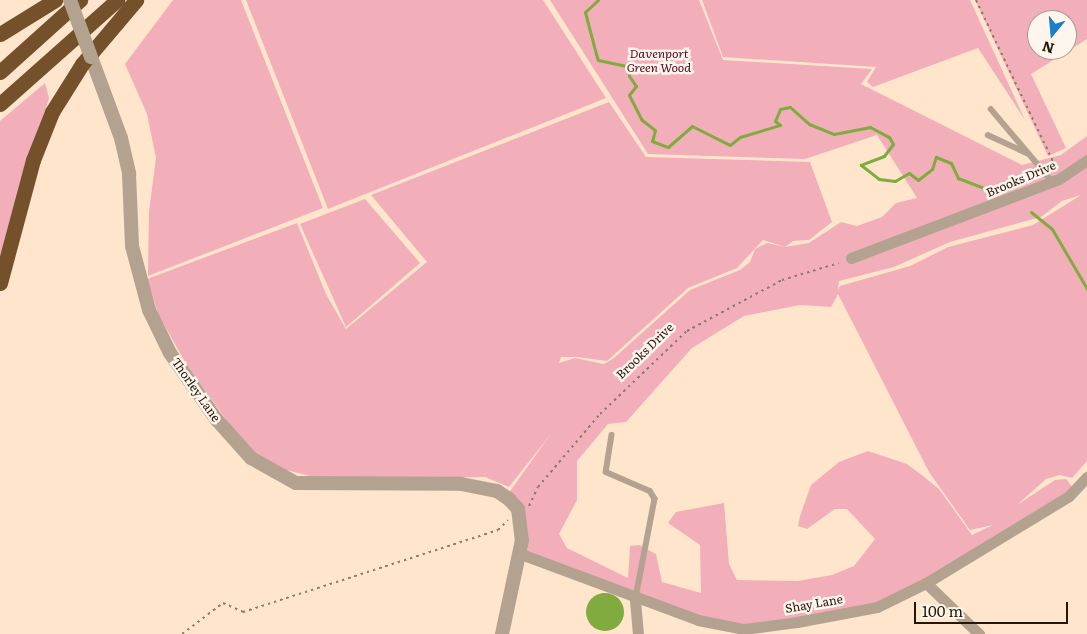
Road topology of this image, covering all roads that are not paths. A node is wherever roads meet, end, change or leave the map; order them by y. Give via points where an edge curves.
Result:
1 (54, 0) edge
2 (70, 0) edge
3 (80, 0) edge
4 (117, 0) edge
5 (136, 0) edge
6 (0, 34) edge
7 (0, 72) edge
8 (0, 104) edge
9 (991, 109) dead end
10 (988, 135) dead end
11 (1030, 154) junction
12 (1087, 160) edge
13 (1057, 180) junction
14 (851, 258) dead end
15 (0, 283) edge
16 (612, 435) dead end
17 (1087, 477) edge
18 (521, 554) junction
19 (926, 583) junction
20 (635, 600) junction
21 (502, 634) edge
22 (638, 634) edge
23 (978, 634) edge

1 - 6 highway
2 - 18 street, Thorley Lane, bridge via 123,147 132,246 149,310 170,353 245,453 265,469 296,483 460,484 497,491 518,509 522,523
3 - 7 highway
4 - 8 highway
5 - 15 highway via 82,64 52,112 33,160
9 - 11 lane
10 - 11 lane
11 - 13 lane
12 - 13 street, Brooks Drive
13 - 14 street, Brooks Drive
16 - 20 lane via 606,472 650,491 655,499
17 - 19 street, Shay Lane via 1069,496
18 - 20 street, Shay Lane
18 - 21 street
19 - 20 street, Shay Lane via 877,607 744,629
19 - 23 street
20 - 22 street

